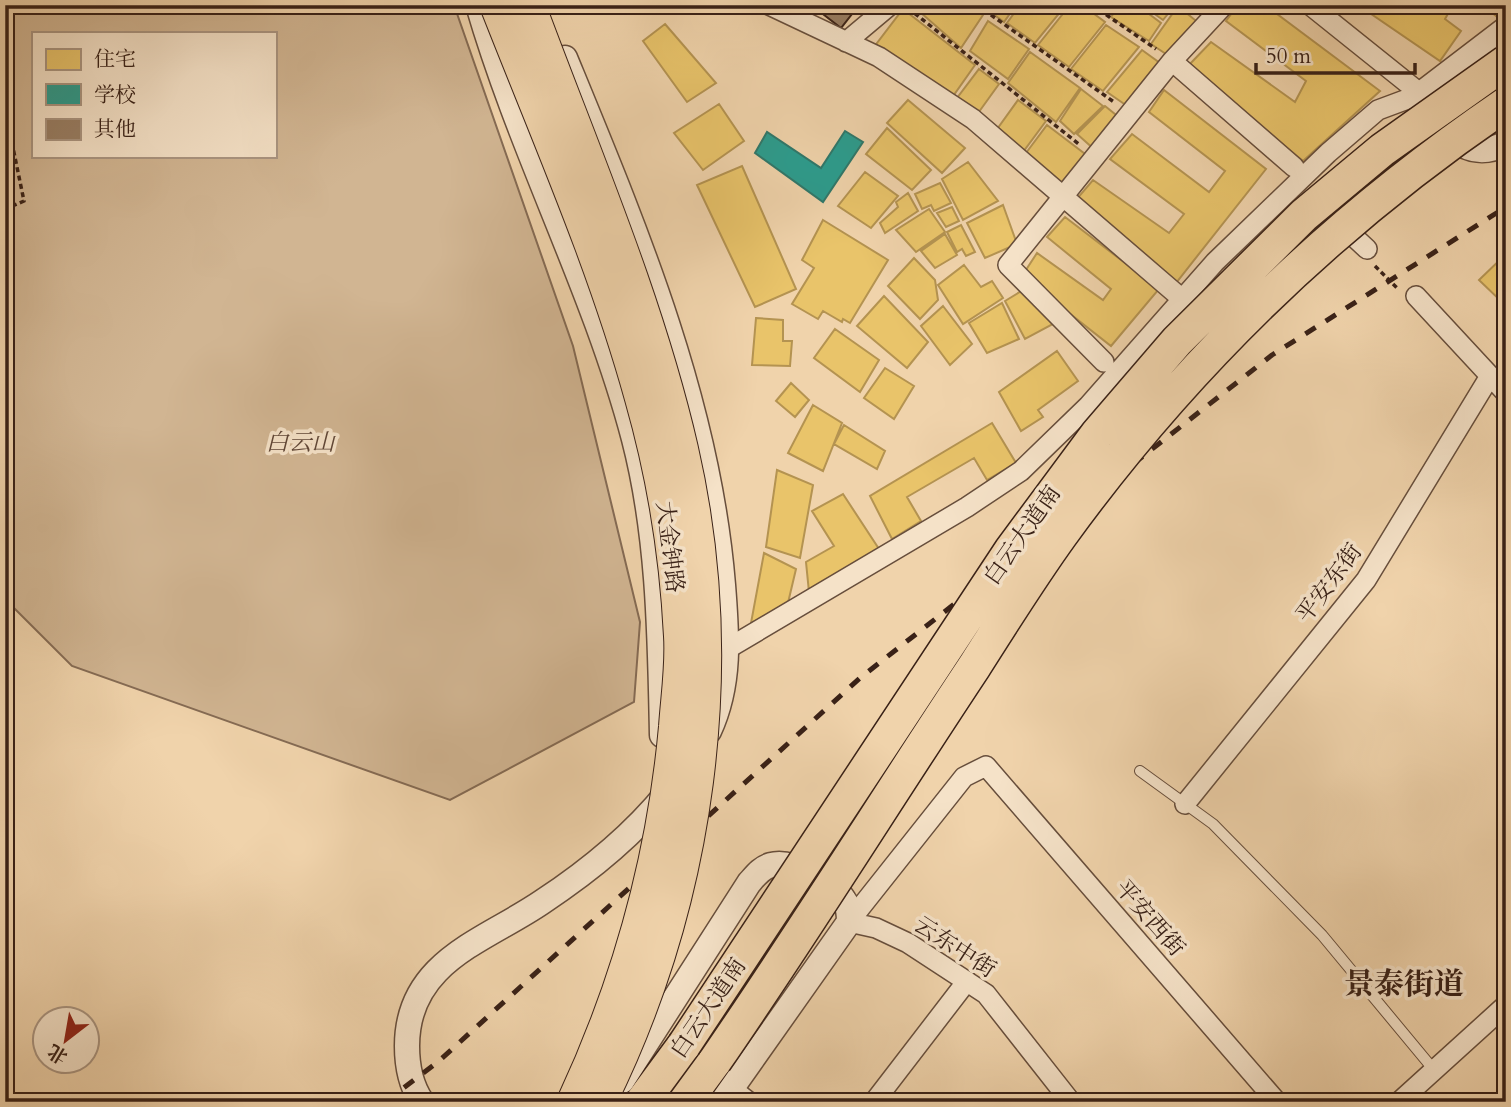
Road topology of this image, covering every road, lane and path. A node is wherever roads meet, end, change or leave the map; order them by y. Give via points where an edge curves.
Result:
1 (478, 5) edge
2 (496, 5) edge
3 (529, 5) edge
4 (543, 5) edge
5 (769, 5) edge
6 (890, 5) edge
7 (904, 5) edge
8 (977, 5) edge
9 (1092, 5) edge
10 (1224, 5) edge
11 (1310, 5) edge
12 (1506, 29) edge
13 (846, 43) junction
14 (1172, 61) junction
15 (1506, 62) edge
16 (1421, 94) junction
17 (1506, 104) edge
18 (5, 108) edge
19 (1130, 113) junction
20 (1506, 143) edge
21 (1096, 157) junction
22 (1295, 174) junction
23 (1064, 199) junction
24 (5, 209) edge
25 (1367, 248) dead end
26 (1416, 296) dead end
27 (1181, 298) junction
28 (1104, 362) dead end
29 (1490, 376) junction
30 (1506, 393) edge
31 (727, 649) junction
32 (1140, 771) dead end
33 (1185, 804) junction
34 (642, 824) junction
35 (849, 922) junction
36 (967, 981) junction
37 (1506, 1005) edge
38 (1434, 1070) junction
39 (729, 1088) edge
40 (422, 1102) edge
41 (573, 1102) edge
42 (600, 1102) edge
43 (608, 1102) edge
44 (642, 1102) edge
45 (685, 1102) edge
46 (874, 1102) edge
47 (1071, 1102) edge
48 (1276, 1102) edge
49 (1399, 1102) edge

1 - 34 street via 492,54 615,372 635,442 648,517 661,670 662,751 654,798
2 - 41 main road, 大金钟路, bridge via 604,282 642,400 667,511 680,638 669,795 652,883 613,1007
3 - 42 main road, 大金钟路, bridge via 648,326 668,393 694,507 707,638 695,799 679,878 642,1003
4 - 31 street via 640,244 688,392 705,453 719,541
5 - 13 street
6 - 13 street
7 - 21 path
8 - 19 path
9 - 14 path
10 - 14 street
11 - 16 street
12 - 16 street
13 - 23 street via 879,57 973,119
14 - 19 street
14 - 22 street
15 - 44 highway, 白云大道南, bridge via 1391,143 1304,215 1220,296 1097,434 1010,550
16 - 20 street via 1449,137 1468,149
16 - 22 street via 1378,110
17 - 39 highway, 白云大道南, bridge via 1392,185 1321,246 1240,323 1130,446 1053,547
18 - 24 path via 24,201
19 - 21 street
21 - 23 street
22 - 25 street
22 - 27 street
23 - 27 street
23 - 28 street via 1008,265
26 - 29 street
27 - 31 street via 1088,407 1021,471
29 - 30 street
29 - 33 street, 平安东街 via 1366,580
31 - 34 street via 717,714 695,760
32 - 33 lane
33 - 38 lane via 1213,824 1322,935
34 - 40 street via 541,903 470,942 434,971 411,1015 407,1038 407,1060
35 - 36 street, 云东中街 via 908,943
35 - 39 street
35 - 43 street via 843,897 814,876 791,865 773,864 760,870
35 - 48 street, 平安西街 via 964,777 986,766
36 - 46 street
36 - 47 street, 云东中街 via 986,994
37 - 38 street
38 - 49 street
39 - 45 highway, 白云大道南

